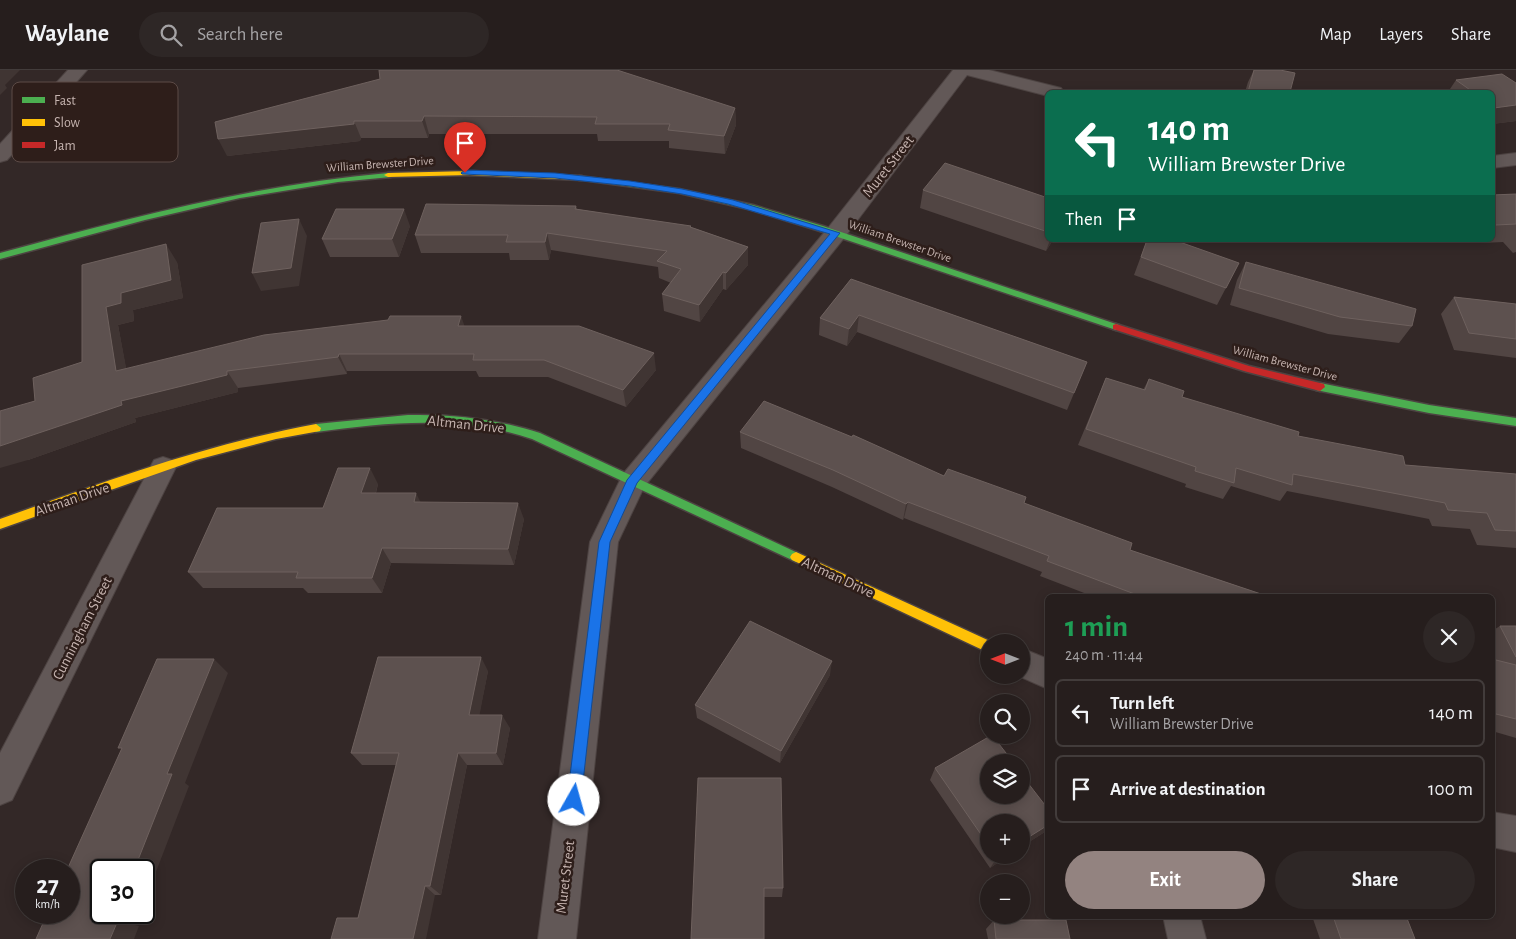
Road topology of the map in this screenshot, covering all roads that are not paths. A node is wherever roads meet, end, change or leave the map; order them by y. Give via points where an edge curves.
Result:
1 (78, 70) edge
2 (962, 70) edge
3 (968, 70) edge
4 (67, 82) edge
5 (1047, 90) edge
6 (12, 143) edge
7 (0, 156) edge
8 (1516, 159) edge
9 (1495, 162) edge
10 (836, 233) junction
11 (0, 256) edge
12 (1516, 422) edge
13 (163, 467) junction
14 (632, 480) junction
15 (0, 524) edge
16 (980, 643) edge
17 (1030, 666) edge
18 (1045, 674) edge
19 (0, 788) edge
20 (1495, 830) edge
21 (1516, 834) edge
22 (1182, 919) edge
23 (558, 939) edge
24 (1187, 939) edge

1 - 4 street
2 - 10 street, Muret Street
3 - 5 street
6 - 7 street
8 - 9 street
10 - 11 street, William Brewster Drive via 730,202 682,192 565,176 485,172 343,179 272,190 177,210
10 - 12 street, William Brewster Drive via 996,288 1281,378 1451,414
10 - 14 street, Muret Street
13 - 14 street, Altman Drive via 254,440 318,426 370,420 443,419 494,424 536,436
13 - 15 street, Altman Drive
13 - 19 street, Cunningham Street
14 - 16 street, Altman Drive
14 - 23 street, Muret Street via 604,542
17 - 18 street
20 - 21 street
22 - 24 street

